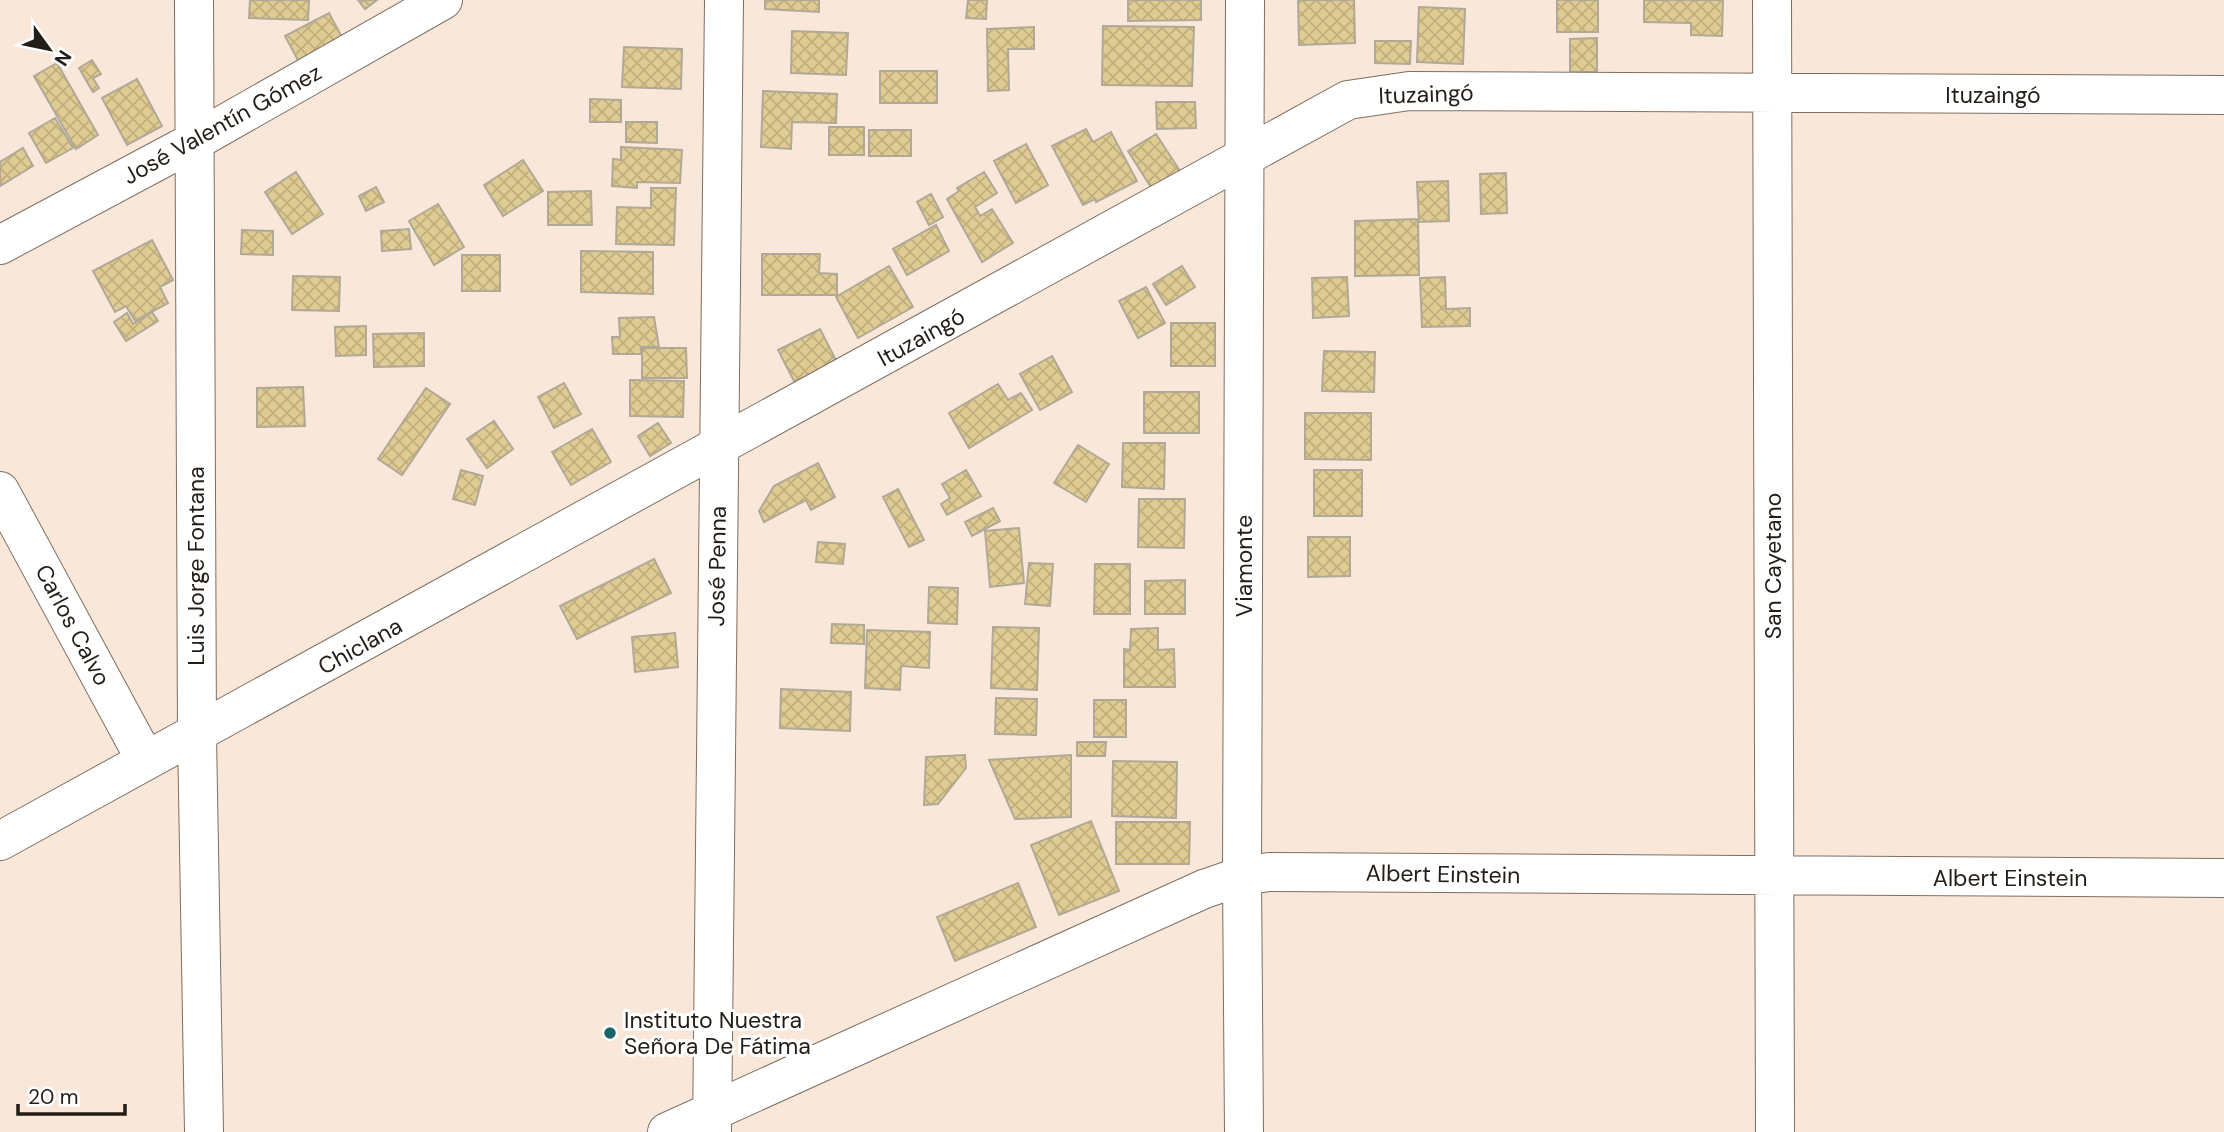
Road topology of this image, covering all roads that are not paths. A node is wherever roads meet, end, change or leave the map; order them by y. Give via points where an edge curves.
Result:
1 (194, 0) edge
2 (443, 0) edge
3 (724, 0) edge
4 (1245, 0) edge
5 (1772, 0) edge
6 (1773, 95) junction
7 (2224, 95) edge
8 (193, 142) junction
9 (1246, 156) junction
10 (0, 245) edge
11 (719, 449) junction
12 (0, 491) edge
13 (197, 735) junction
14 (145, 759) junction
15 (0, 841) edge
16 (1242, 876) junction
17 (1774, 877) junction
18 (2224, 878) edge
19 (712, 1122) edge
20 (204, 1132) edge
21 (667, 1132) edge
22 (1244, 1132) edge
23 (1775, 1132) edge

1 - 8 street, Luis Jorge Fontana
2 - 8 street, José Valentín Gómez
3 - 11 street, José Penna
4 - 9 street, Viamonte
5 - 6 street, San Cayetano
6 - 7 street, Ituzaingó
6 - 9 street, Ituzaingó via 1409,91 1372,95 1348,100
6 - 17 street, San Cayetano
8 - 10 street, José Valentín Gómez
8 - 13 street, Luis Jorge Fontana
9 - 11 street, Ituzaingó
9 - 16 street, Viamonte
11 - 13 street, Chiclana
11 - 19 street, José Penna
12 - 14 street, Carlos Calvo
13 - 14 street, Chiclana
13 - 20 street, Luis Jorge Fontana
14 - 15 street, Chiclana
16 - 17 street, Albert Einstein via 1269,872
16 - 19 street, Albert Einstein via 1204,889
16 - 22 street, Viamonte
17 - 18 street, Albert Einstein
17 - 23 street, San Cayetano
19 - 21 street, Albert Einstein

